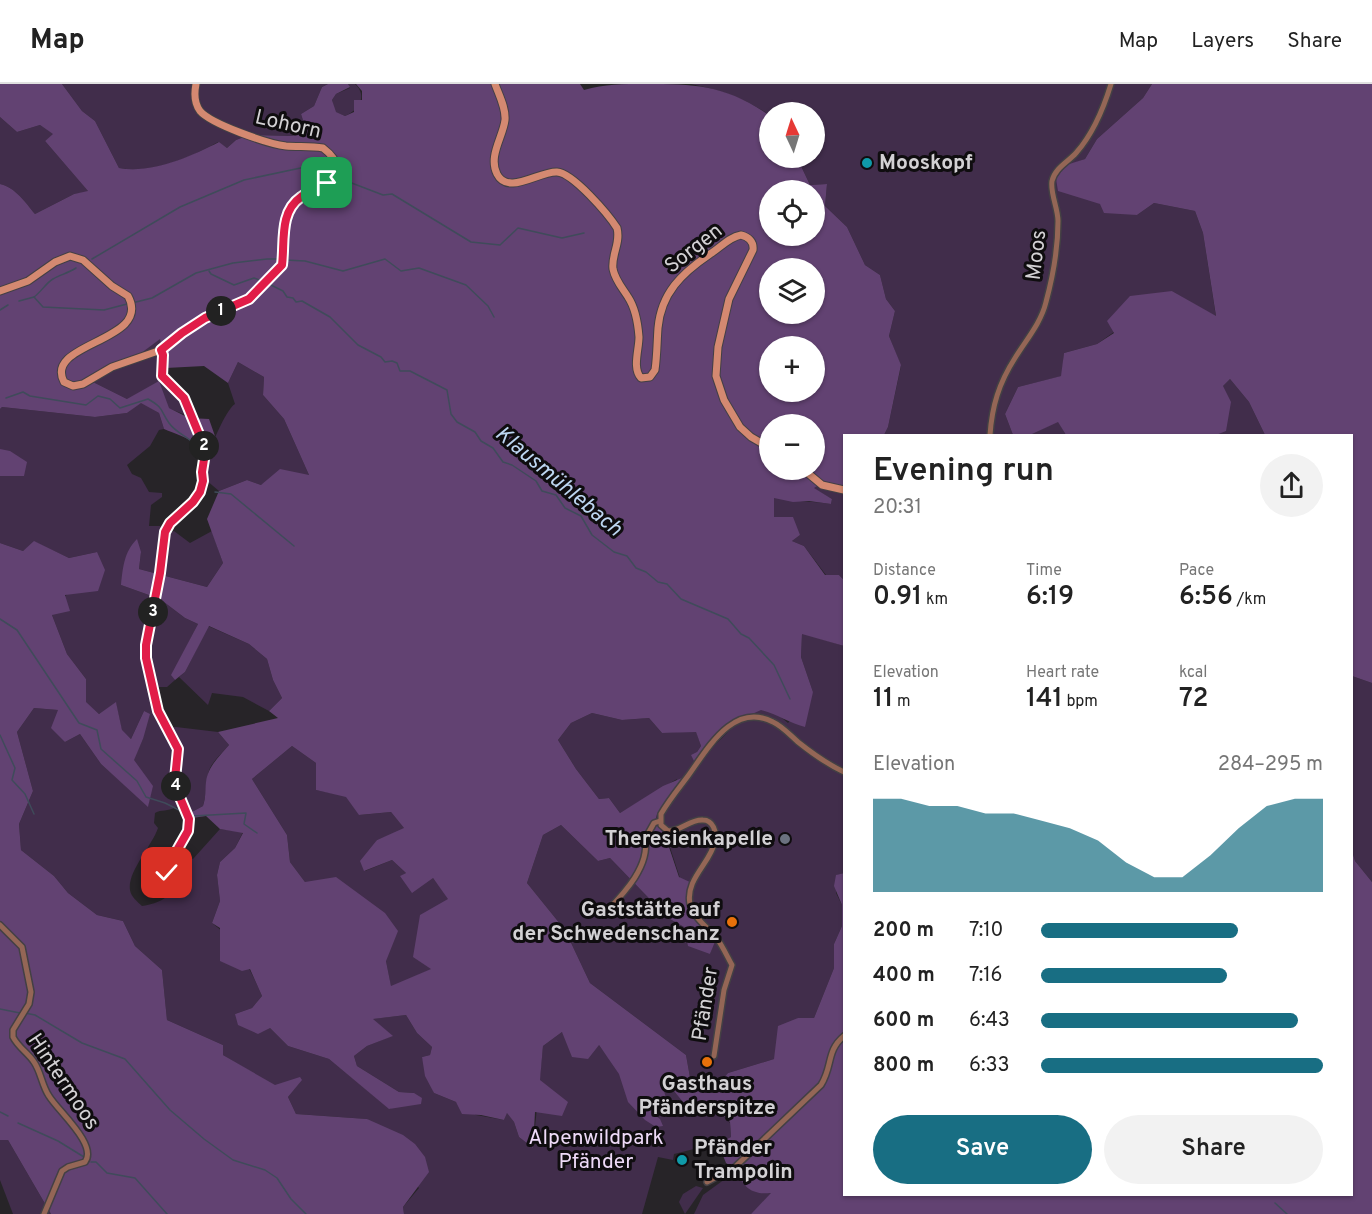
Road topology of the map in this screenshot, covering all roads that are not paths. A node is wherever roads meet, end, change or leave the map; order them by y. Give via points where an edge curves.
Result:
1 (196, 84) edge
2 (495, 84) edge
3 (1111, 84) edge
4 (0, 291) edge
5 (161, 350) junction
6 (990, 434) edge
7 (759, 442) edge
8 (816, 480) edge
9 (843, 490) edge
10 (843, 772) edge
11 (660, 821) junction
12 (173, 882) dead end
13 (607, 911) dead end
14 (0, 925) edge
15 (843, 1037) edge
16 (714, 1056) dead end
17 (707, 1182) dead end
18 (44, 1214) edge

1 - 5 street, Lohorn via 195,101 203,113 274,143 323,148 333,159 334,170 331,178 298,199 290,209 284,227 283,264 266,283 249,299 205,318
2 - 7 street, Sorgen via 505,118 495,154 498,176 513,183 548,172 564,174 617,228 613,271 636,316 636,369 641,378 650,377 655,370 660,314 672,287 688,269 732,238 741,235 751,240 753,250 729,299 716,376 740,427
3 - 6 street, Moos via 1088,136 1052,180 1057,244 1046,306 999,388
4 - 5 street, Lohorn via 28,281 70,256 82,260 131,302 130,316 120,328 69,358 61,370 64,382 73,386
5 - 12 street via 162,376 184,398 205,453 200,492 165,532 146,645 158,711 178,749 176,788 189,819 188,831 168,866 167,876
8 - 9 street
10 - 11 street via 811,753 774,722 747,717 711,742 669,801
11 - 13 street via 654,823 645,839 647,850 636,875
11 - 16 street, Pfänder via 668,831 702,820 715,829 715,842 693,883 690,900 694,914 720,942 732,965
14 - 18 street, Hintermoos via 24,954 31,992 13,1037 32,1058 50,1098 89,1151 85,1162 62,1171
15 - 17 street via 834,1046 820,1085 735,1167

